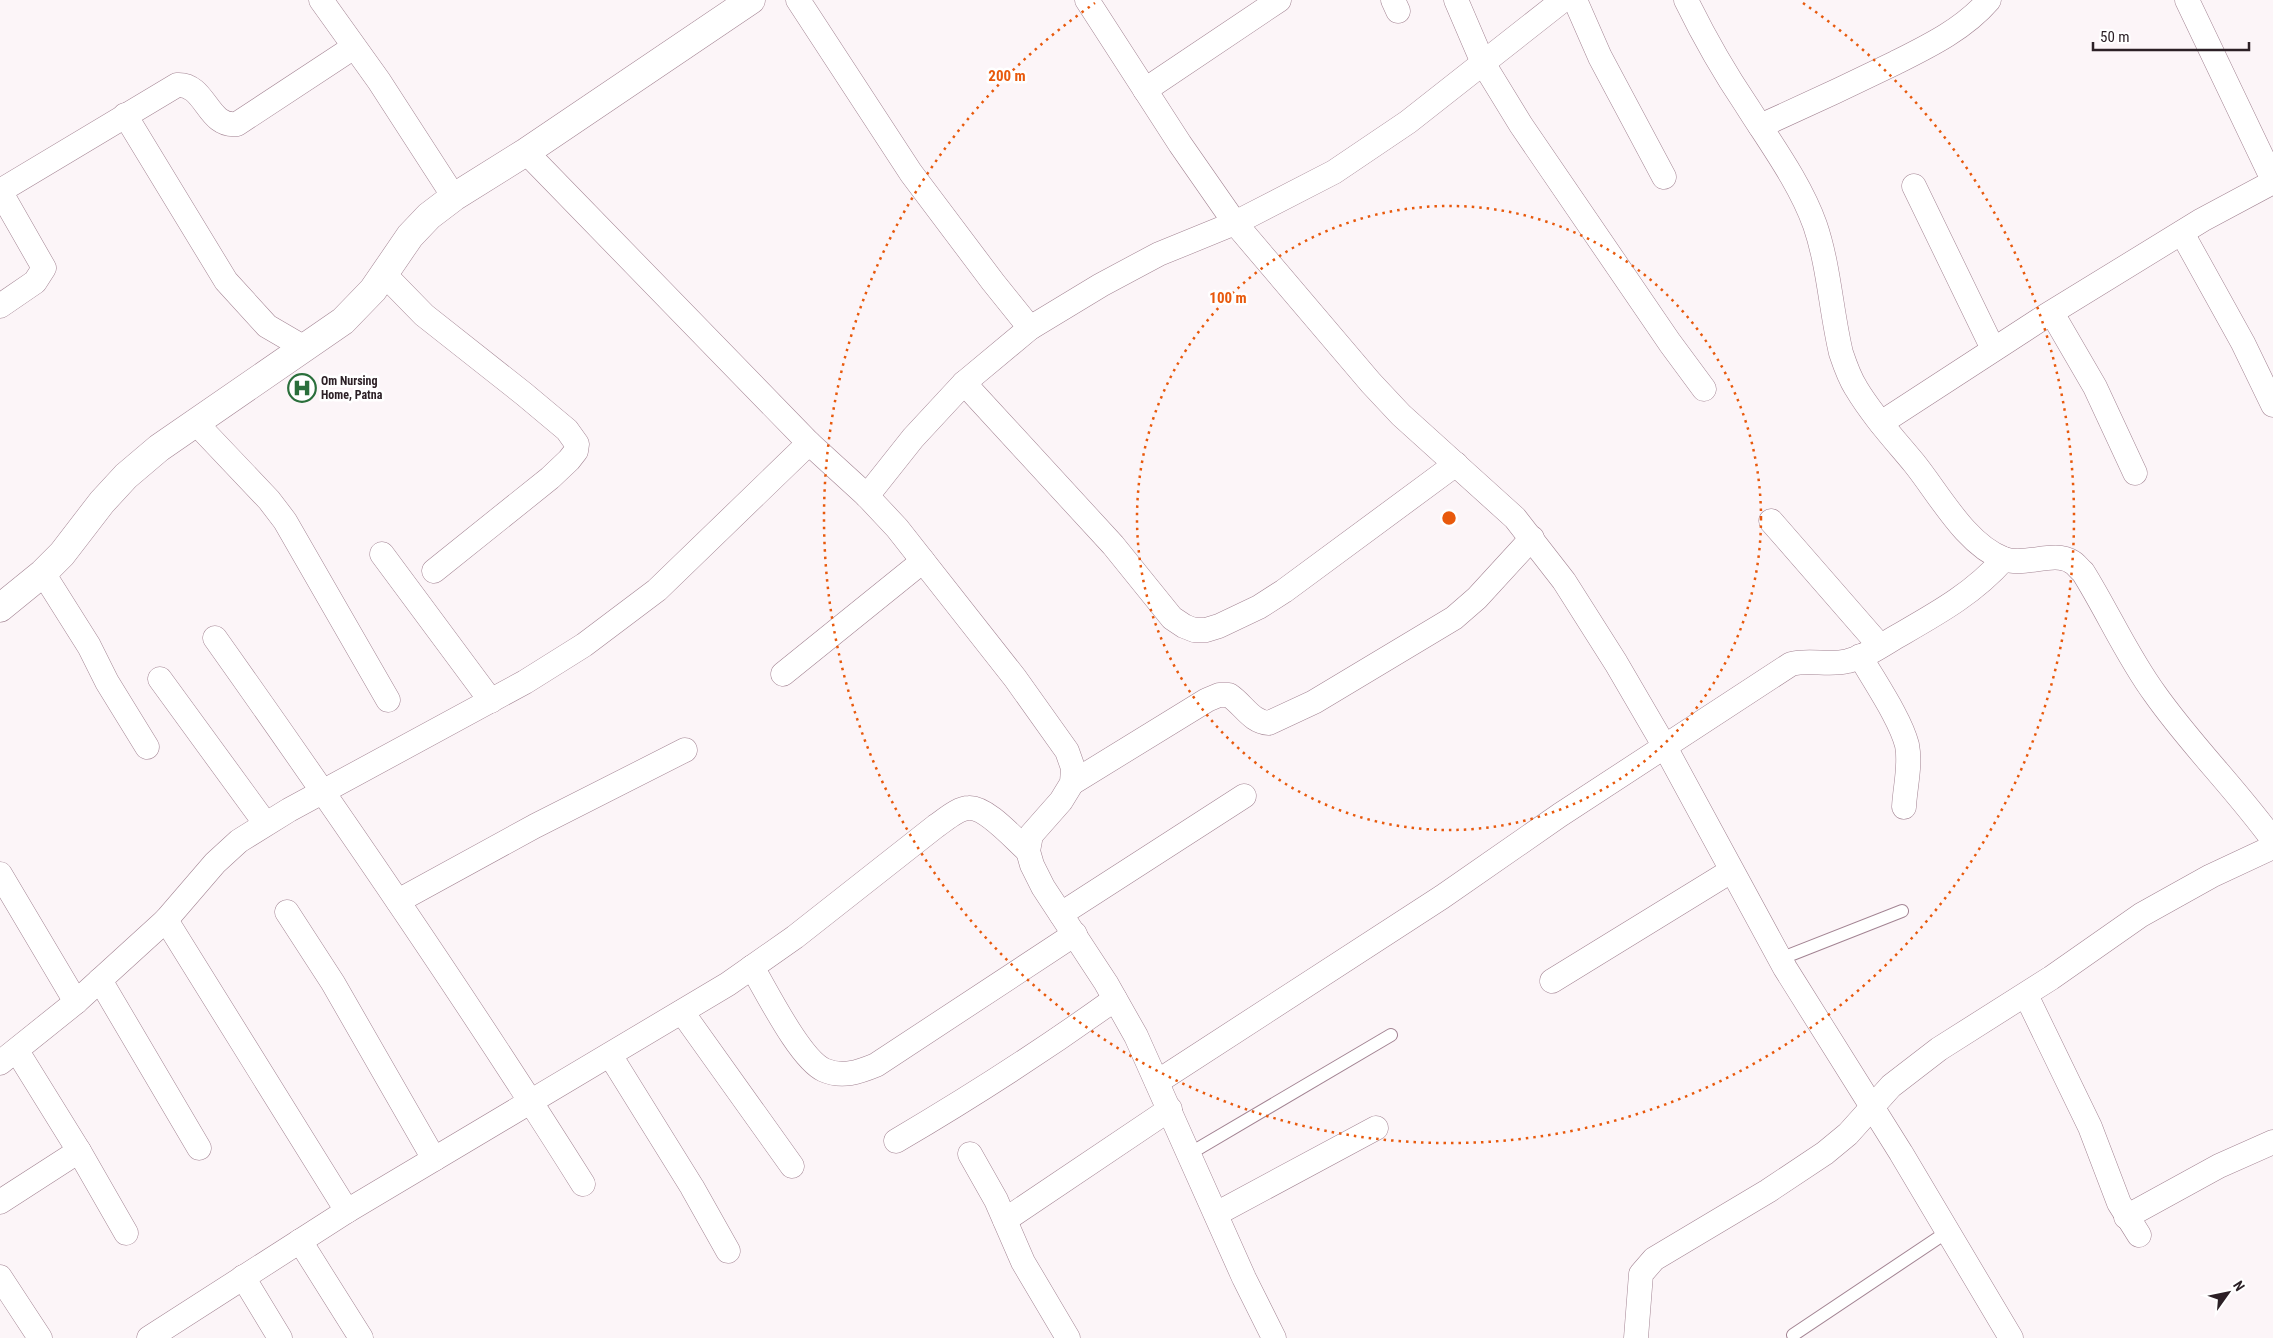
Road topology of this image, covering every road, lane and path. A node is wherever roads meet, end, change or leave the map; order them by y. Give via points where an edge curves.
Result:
1 (321, 0) edge
2 (751, 0) edge
3 (798, 0) edge
4 (1279, 0) edge
5 (1456, 0) edge
6 (1563, 0) edge
7 (1575, 0) edge
8 (1686, 0) edge
9 (1989, 0) edge
10 (2187, 0) edge
11 (1089, 1) edge
12 (354, 47) junction
13 (1483, 63) junction
14 (1145, 90) junction
15 (126, 115) junction
16 (1760, 126) junction
17 (526, 152) junction
18 (1664, 177) dead end
19 (2273, 181) edge
20 (1914, 186) dead end
21 (0, 191) edge
22 (454, 197) junction
23 (1235, 222) junction
24 (2182, 233) junction
25 (383, 273) junction
26 (0, 306) edge
27 (2052, 313) junction
28 (1030, 328) junction
29 (303, 347) junction
30 (1993, 349) junction
31 (964, 383) junction
32 (1704, 388) dead end
33 (2273, 405) edge
34 (195, 422) junction
35 (1880, 424) junction
36 (809, 443) junction
37 (1456, 464) junction
38 (2135, 473) dead end
39 (867, 496) junction
40 (1771, 521) dead end
41 (1532, 538) junction
42 (382, 554) dead end
43 (2004, 559) junction
44 (923, 561) junction
45 (434, 571) dead end
46 (43, 573) junction
47 (0, 608) edge
48 (215, 638) dead end
49 (1870, 651) junction
50 (783, 674) dead end
51 (160, 679) dead end
52 (388, 700) dead end
53 (491, 700) junction
54 (147, 746) dead end
55 (1664, 747) junction
56 (685, 750) dead end
57 (1072, 783) junction
58 (324, 792) junction
59 (1244, 796) dead end
60 (1904, 807) dead end
61 (265, 823) junction
62 (2273, 840) edge
63 (2273, 848) edge
64 (1028, 851) junction
65 (1731, 871) junction
66 (0, 874) edge
67 (398, 901) junction
68 (1902, 910) dead end
69 (287, 912) dead end
70 (1062, 914) junction
71 (166, 920) junction
72 (1075, 934) junction
73 (1780, 959) junction
74 (752, 967) junction
75 (100, 980) junction
76 (1552, 980) dead end
77 (2026, 994) junction
78 (1115, 999) junction
79 (76, 1002) junction
80 (682, 1012) junction
81 (1391, 1035) dead end
82 (610, 1055) junction
83 (9, 1057) edge
84 (1157, 1082) junction
85 (531, 1101) junction
86 (1872, 1107) junction
87 (1170, 1109) junction
88 (1376, 1128) dead end
89 (896, 1142) dead end
90 (2273, 1142) edge
91 (199, 1148) dead end
92 (79, 1151) junction
93 (970, 1154) dead end
94 (1189, 1154) junction
95 (434, 1159) junction
96 (792, 1166) dead end
97 (583, 1184) dead end
98 (0, 1202) edge
99 (347, 1210) junction
100 (1216, 1214) junction
101 (1005, 1220) junction
102 (1947, 1232) junction
103 (126, 1233) dead end
104 (300, 1241) junction
105 (728, 1250) dead end
106 (0, 1277) edge
107 (244, 1277) junction
108 (1793, 1335) dead end
109 (40, 1338) edge
110 (149, 1338) edge
111 (280, 1338) edge
112 (361, 1338) edge
113 (1068, 1338) edge
114 (1274, 1338) edge
115 (1636, 1338) edge
116 (2011, 1338) edge

1 - 12 street
2 - 17 street
3 - 28 street via 911,172
4 - 14 street
5 - 13 street
6 - 13 street
7 - 18 street via 1600,57
8 - 16 street via 1713,51
9 - 16 street via 1948,35 1853,84
10 - 19 street
11 - 14 street
12 - 15 street via 237,124 221,122 199,95 185,84 177,85
12 - 22 street
13 - 23 street via 1361,154 1300,190
13 - 32 street via 1632,289
14 - 23 street
15 - 21 street
15 - 29 street via 226,281 267,326
16 - 35 street via 1815,225 1846,369
17 - 22 street
17 - 36 street
19 - 24 street
20 - 30 street
21 - 26 street via 44,268 35,282
22 - 25 street via 410,236
23 - 28 street via 1159,254
23 - 37 street via 1401,416
24 - 27 street
24 - 33 street
25 - 29 street via 373,290 343,321
25 - 45 street via 424,315 567,430 576,444 570,460 550,478
27 - 30 street
27 - 38 street via 2095,386
28 - 31 street
29 - 34 street
30 - 35 street
31 - 37 street via 1113,545 1172,618 1194,630 1220,626 1259,607
31 - 39 street via 913,438
34 - 46 street via 126,476
34 - 52 street via 285,521
35 - 43 street via 1968,534 1986,550
36 - 39 street
36 - 53 street via 657,590 584,645
37 - 41 street
39 - 44 street via 898,528
40 - 49 street
41 - 55 street via 1564,581 1616,663
41 - 57 street via 1477,598 1454,618 1314,702 1269,723 1262,722 1229,695 1219,695
42 - 53 street
43 - 49 street via 1986,580 1964,596
43 - 62 street via 2019,563 2058,558 2071,561 2083,572 2131,659 2155,694
44 - 50 street
44 - 57 street via 1053,729 1073,768
46 - 47 street
46 - 54 street
48 - 58 street
49 - 55 street via 1838,662 1791,664
49 - 60 street via 1907,746
51 - 61 street
53 - 58 street
55 - 65 street
55 - 84 street via 1442,897
56 - 67 street
57 - 64 street via 1061,801 1030,835
58 - 61 street
58 - 67 street
59 - 70 street
61 - 71 street via 238,841 215,863
63 - 77 street via 2211,876 2148,911
64 - 70 street via 1043,888
64 - 74 street via 983,811 969,807 936,826
65 - 73 street
65 - 76 street
66 - 79 street
67 - 85 street
68 - 73 lane
69 - 95 street via 352,1016
70 - 72 street
71 - 75 street
71 - 99 street
72 - 74 street via 876,1065 844,1074 824,1070 810,1059
72 - 78 street
73 - 86 street
74 - 80 street
75 - 79 street
75 - 91 street
77 - 86 street via 1918,1064
77 - 90 street via 2090,1127 2112,1187 2133,1226 2219,1166
78 - 84 street
78 - 89 street via 993,1083
79 - 83 street
80 - 82 street
80 - 96 street
81 - 94 lane
82 - 85 street
82 - 105 street
83 - 92 street
84 - 87 street
85 - 95 street
85 - 97 street
86 - 102 street
86 - 115 street via 1848,1134 1825,1153 1654,1259 1641,1274
87 - 94 street
87 - 101 street
88 - 100 street
92 - 98 street
92 - 103 street
93 - 101 street
94 - 100 street
95 - 99 street
99 - 104 street
100 - 114 street
101 - 113 street via 1023,1262
102 - 108 lane
102 - 116 street
104 - 107 street
104 - 112 street
106 - 109 street
107 - 110 street
107 - 111 street

